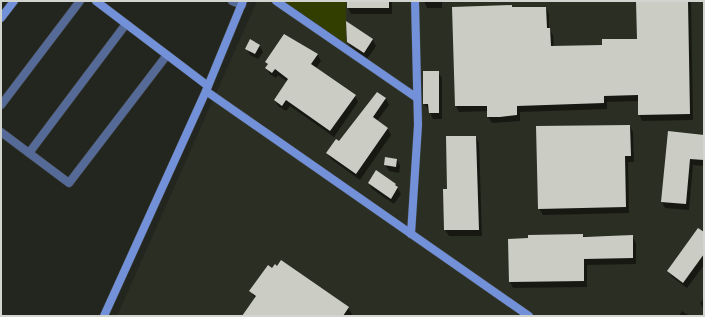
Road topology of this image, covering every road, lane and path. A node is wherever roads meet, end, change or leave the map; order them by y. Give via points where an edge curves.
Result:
1 (14, 1) edge
2 (80, 1) edge
3 (96, 1) edge
4 (232, 1) edge
5 (276, 1) edge
6 (415, 1) edge
7 (242, 3) edge
8 (1, 18) edge
9 (126, 24) junction
10 (167, 55) junction
11 (207, 89) junction
12 (417, 98) junction
13 (1, 105) edge
14 (1, 132) edge
15 (29, 153) junction
16 (411, 234) junction
17 (104, 316) edge
18 (529, 316) edge

1 - 8 street
2 - 13 street
3 - 9 street
4 - 7 street
5 - 12 street
6 - 12 street
7 - 11 street
9 - 10 street
9 - 15 street
10 - 11 street
10 - 15 street via 69,183
11 - 16 street
11 - 17 street
12 - 16 street via 418,125
14 - 15 street
16 - 18 street

